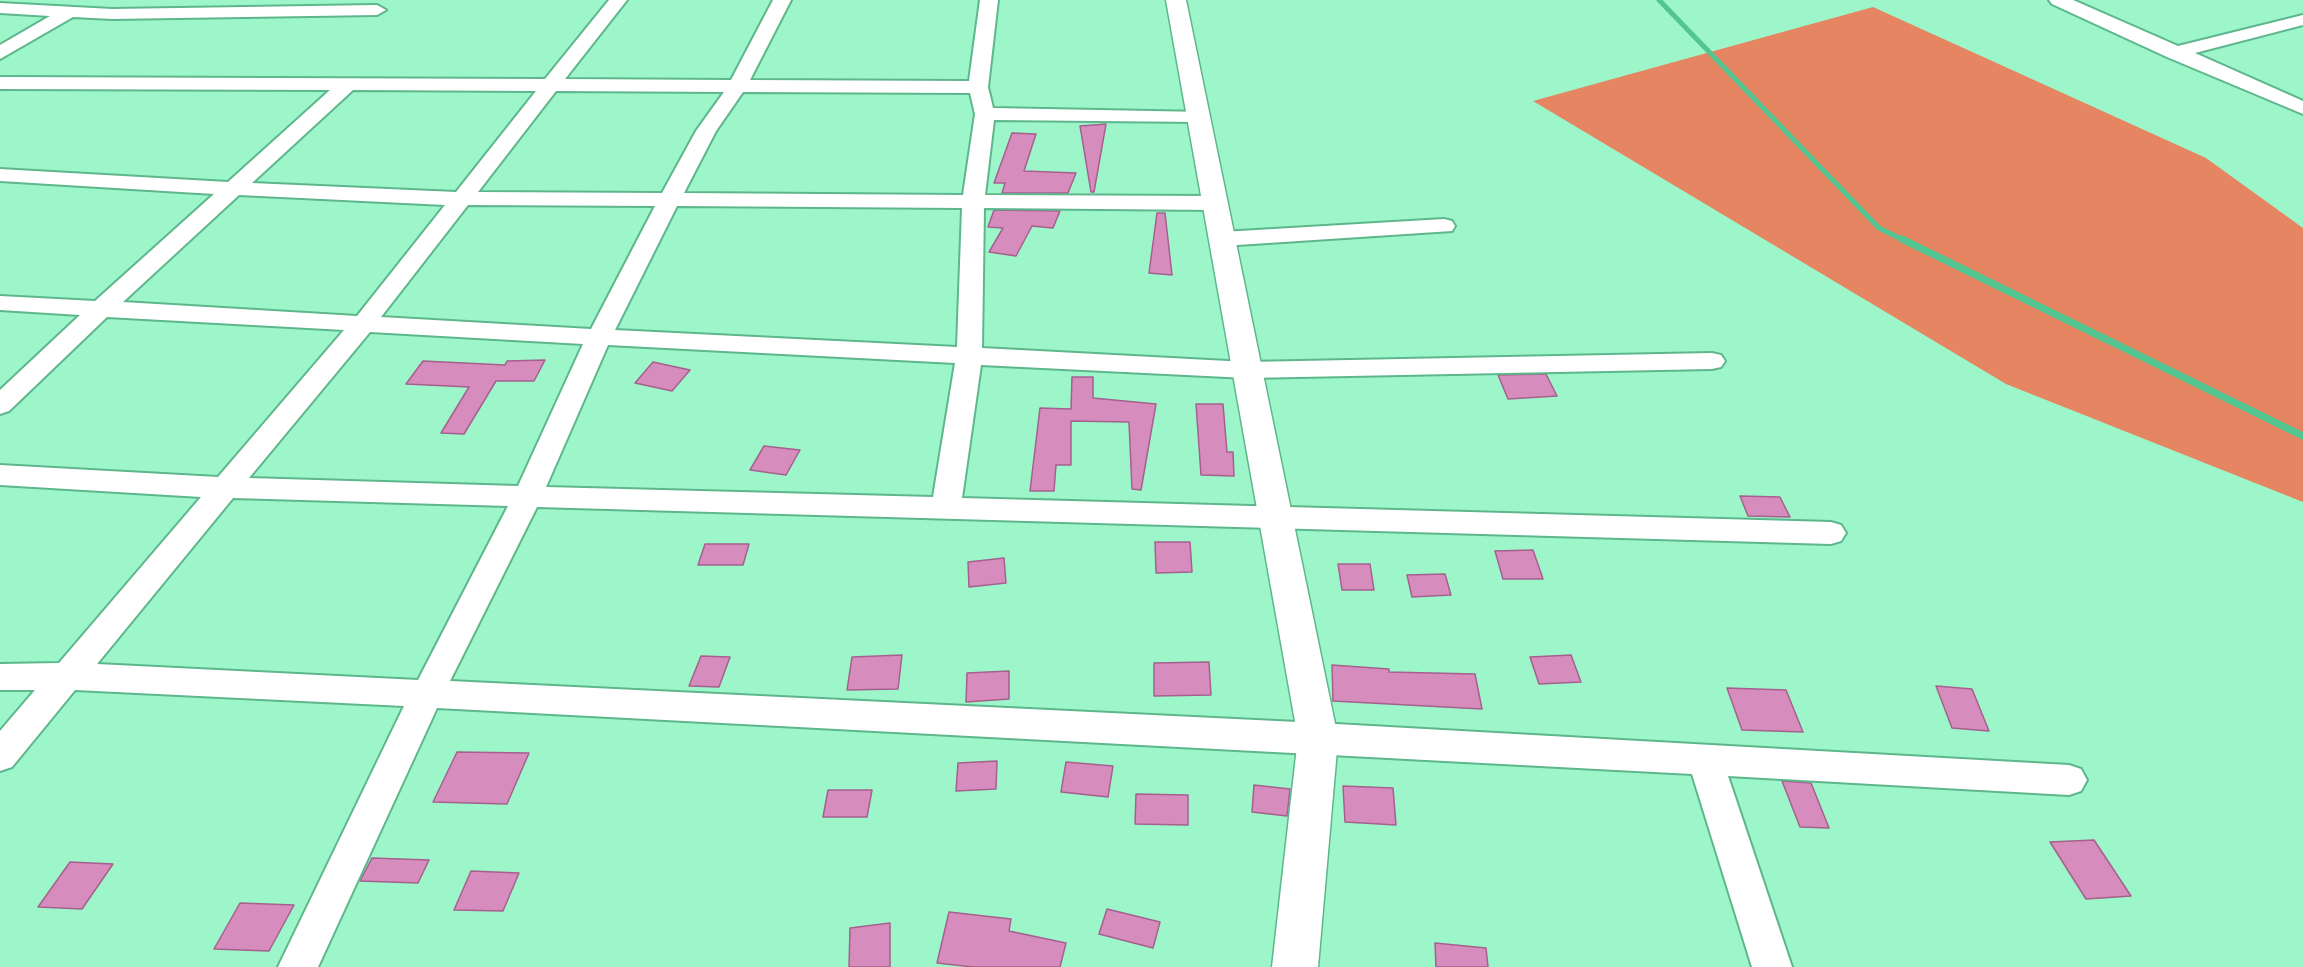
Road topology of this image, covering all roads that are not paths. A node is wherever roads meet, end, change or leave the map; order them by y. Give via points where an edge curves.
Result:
1 (90, 0) edge
2 (618, 0) edge
3 (782, 0) edge
4 (989, 0) edge
5 (1176, 0) edge
6 (2058, 0) edge
7 (0, 8) edge
8 (377, 10) dead end
9 (71, 12) junction
10 (2303, 20) edge
11 (0, 53) edge
12 (2174, 53) junction
13 (0, 83) edge
14 (346, 86) junction
15 (552, 87) junction
16 (737, 87) junction
17 (978, 87) junction
18 (2303, 108) edge
19 (985, 114) junction
20 (1198, 116) junction
21 (0, 175) edge
22 (233, 189) junction
23 (463, 198) junction
24 (669, 200) junction
25 (973, 201) junction
26 (1215, 202) junction
27 (1444, 226) dead end
28 (1222, 239) junction
29 (0, 303) edge
30 (101, 309) junction
31 (363, 324) junction
32 (599, 338) junction
33 (969, 356) junction
34 (1712, 361) dead end
35 (1247, 370) junction
36 (0, 405) edge
37 (0, 475) edge
38 (226, 488) junction
39 (528, 496) junction
40 (946, 508) junction
41 (1275, 518) junction
42 (1831, 533) dead end
43 (68, 676) junction
44 (0, 677) edge
45 (427, 694) junction
46 (1318, 738) junction
47 (0, 756) edge
48 (1705, 760) junction
49 (2069, 780) dead end
50 (297, 967) edge
51 (1295, 967) edge
52 (1772, 967) edge

1 - 9 street
2 - 15 street
3 - 16 street
4 - 17 street
5 - 20 street
6 - 12 street
7 - 9 street
8 - 9 street
9 - 11 street
10 - 12 street
12 - 18 street
13 - 14 street
14 - 15 street
14 - 22 street
15 - 16 street
15 - 23 street
16 - 17 street
16 - 24 street via 706,131
17 - 19 street
19 - 20 street
19 - 25 street
20 - 26 street
21 - 22 street
22 - 23 street
22 - 30 street
23 - 24 street
23 - 31 street
24 - 25 street
24 - 32 street
25 - 26 street
25 - 33 street
26 - 28 street
27 - 28 street
28 - 35 street
29 - 30 street
30 - 31 street
30 - 36 street
31 - 32 street
31 - 38 street
32 - 33 street
32 - 39 street
33 - 35 street
33 - 40 street
34 - 35 street
35 - 41 street
37 - 38 street
38 - 39 street
38 - 43 street
39 - 40 street
39 - 45 street
40 - 41 street
41 - 42 street
41 - 46 street
43 - 44 street
43 - 45 street
43 - 47 street
45 - 46 street
45 - 50 street
46 - 48 street
46 - 51 street
48 - 49 street
48 - 52 street

